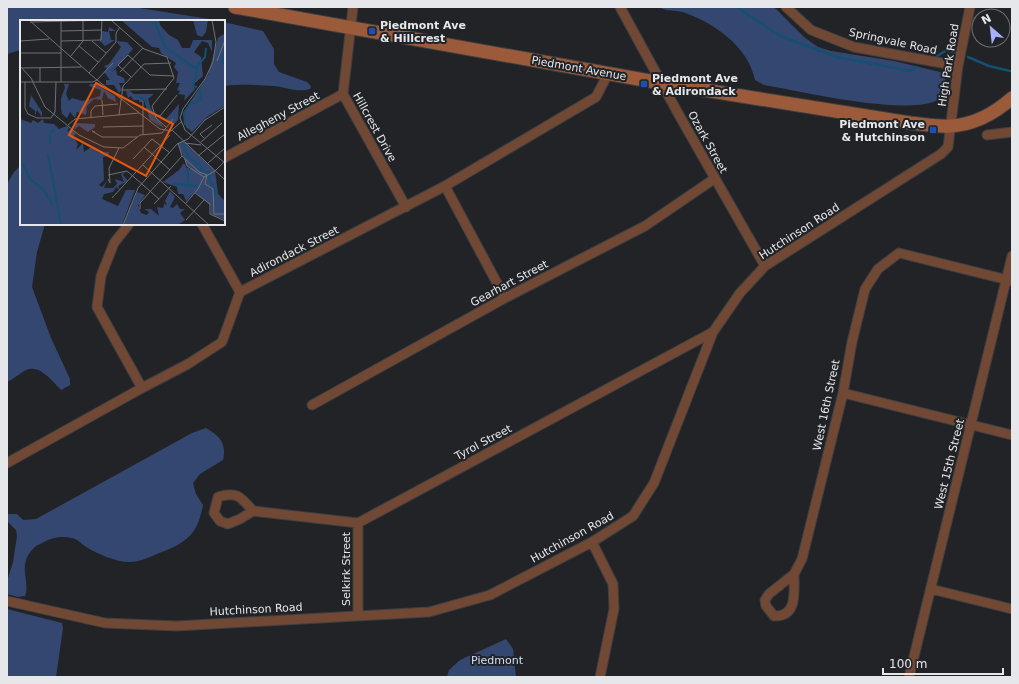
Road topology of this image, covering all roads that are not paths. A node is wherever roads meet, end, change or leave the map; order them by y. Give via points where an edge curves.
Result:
1 (235, 7) edge
2 (353, 7) edge
3 (620, 7) edge
4 (786, 7) edge
5 (970, 7) edge
6 (350, 27) junction
7 (958, 66) junction
8 (608, 74) junction
9 (661, 83) junction
10 (343, 94) junction
11 (1012, 98) edge
12 (951, 126) junction
13 (1012, 132) edge
14 (987, 136) dead end
15 (225, 157) edge
16 (714, 179) junction
17 (445, 186) junction
18 (406, 207) junction
19 (128, 225) edge
20 (203, 225) edge
21 (1012, 256) edge
22 (765, 266) junction
23 (1009, 281) edge
24 (240, 292) junction
25 (505, 298) junction
26 (713, 332) junction
27 (142, 388) junction
28 (843, 393) junction
29 (312, 405) dead end
30 (971, 424) junction
31 (1012, 435) edge
32 (7, 463) edge
33 (253, 511) dead end
34 (358, 523) junction
35 (592, 542) junction
36 (794, 574) junction
37 (930, 589) junction
38 (7, 601) edge
39 (1012, 609) edge
40 (358, 615) junction
41 (600, 677) edge
42 (909, 677) edge

1 - 6 main road, Piedmont Avenue
2 - 6 street, Hillcrest Drive
3 - 9 street, Ozark Street
4 - 7 street, Springvale Road via 811,30 854,47
5 - 7 street, High Park Road
6 - 8 main road, Piedmont Avenue
6 - 10 street, Hillcrest Drive
7 - 12 street, High Park Road
8 - 9 main road, Piedmont Avenue
8 - 17 street, Adirondack Street via 596,97
9 - 12 main road, Piedmont Avenue via 910,123
9 - 16 street, Ozark Street
10 - 15 street, Allegheny Street
10 - 18 street, Hillcrest Drive
11 - 12 main road, Piedmont Avenue via 993,112
12 - 22 street, Hutchinson Road via 948,147 941,154
13 - 14 street
16 - 22 street, Ozark Street
16 - 25 street, Gearhart Street via 645,226
17 - 18 street, Adirondack Street
17 - 25 street
18 - 24 street, Adirondack Street
19 - 27 street via 114,243 101,276 98,307
20 - 24 street
21 - 23 street, West 15th Street
22 - 26 street, Hutchinson Road via 740,293
23 - 28 street, West 16th Street via 899,253 878,269 865,289
23 - 30 street, West 15th Street
24 - 27 street via 222,342 188,364
25 - 29 street, Gearhart Street
26 - 34 street, Tyrol Street
26 - 35 street, Hutchinson Road via 654,483 633,516
27 - 32 street
28 - 30 street
28 - 36 street, West 16th Street via 802,559
30 - 31 street
30 - 37 street, West 15th Street
33 - 34 street
34 - 40 street, Selkirk Street
35 - 40 street, Hutchinson Road via 490,595 429,612
35 - 41 street via 613,584 614,609
36 - 36 street, West 16th Street via 795,597 789,612 783,616 774,616 766,606 765,600
37 - 39 street
37 - 42 street, West 15th Street
38 - 40 street, Hutchinson Road via 105,623 177,626

